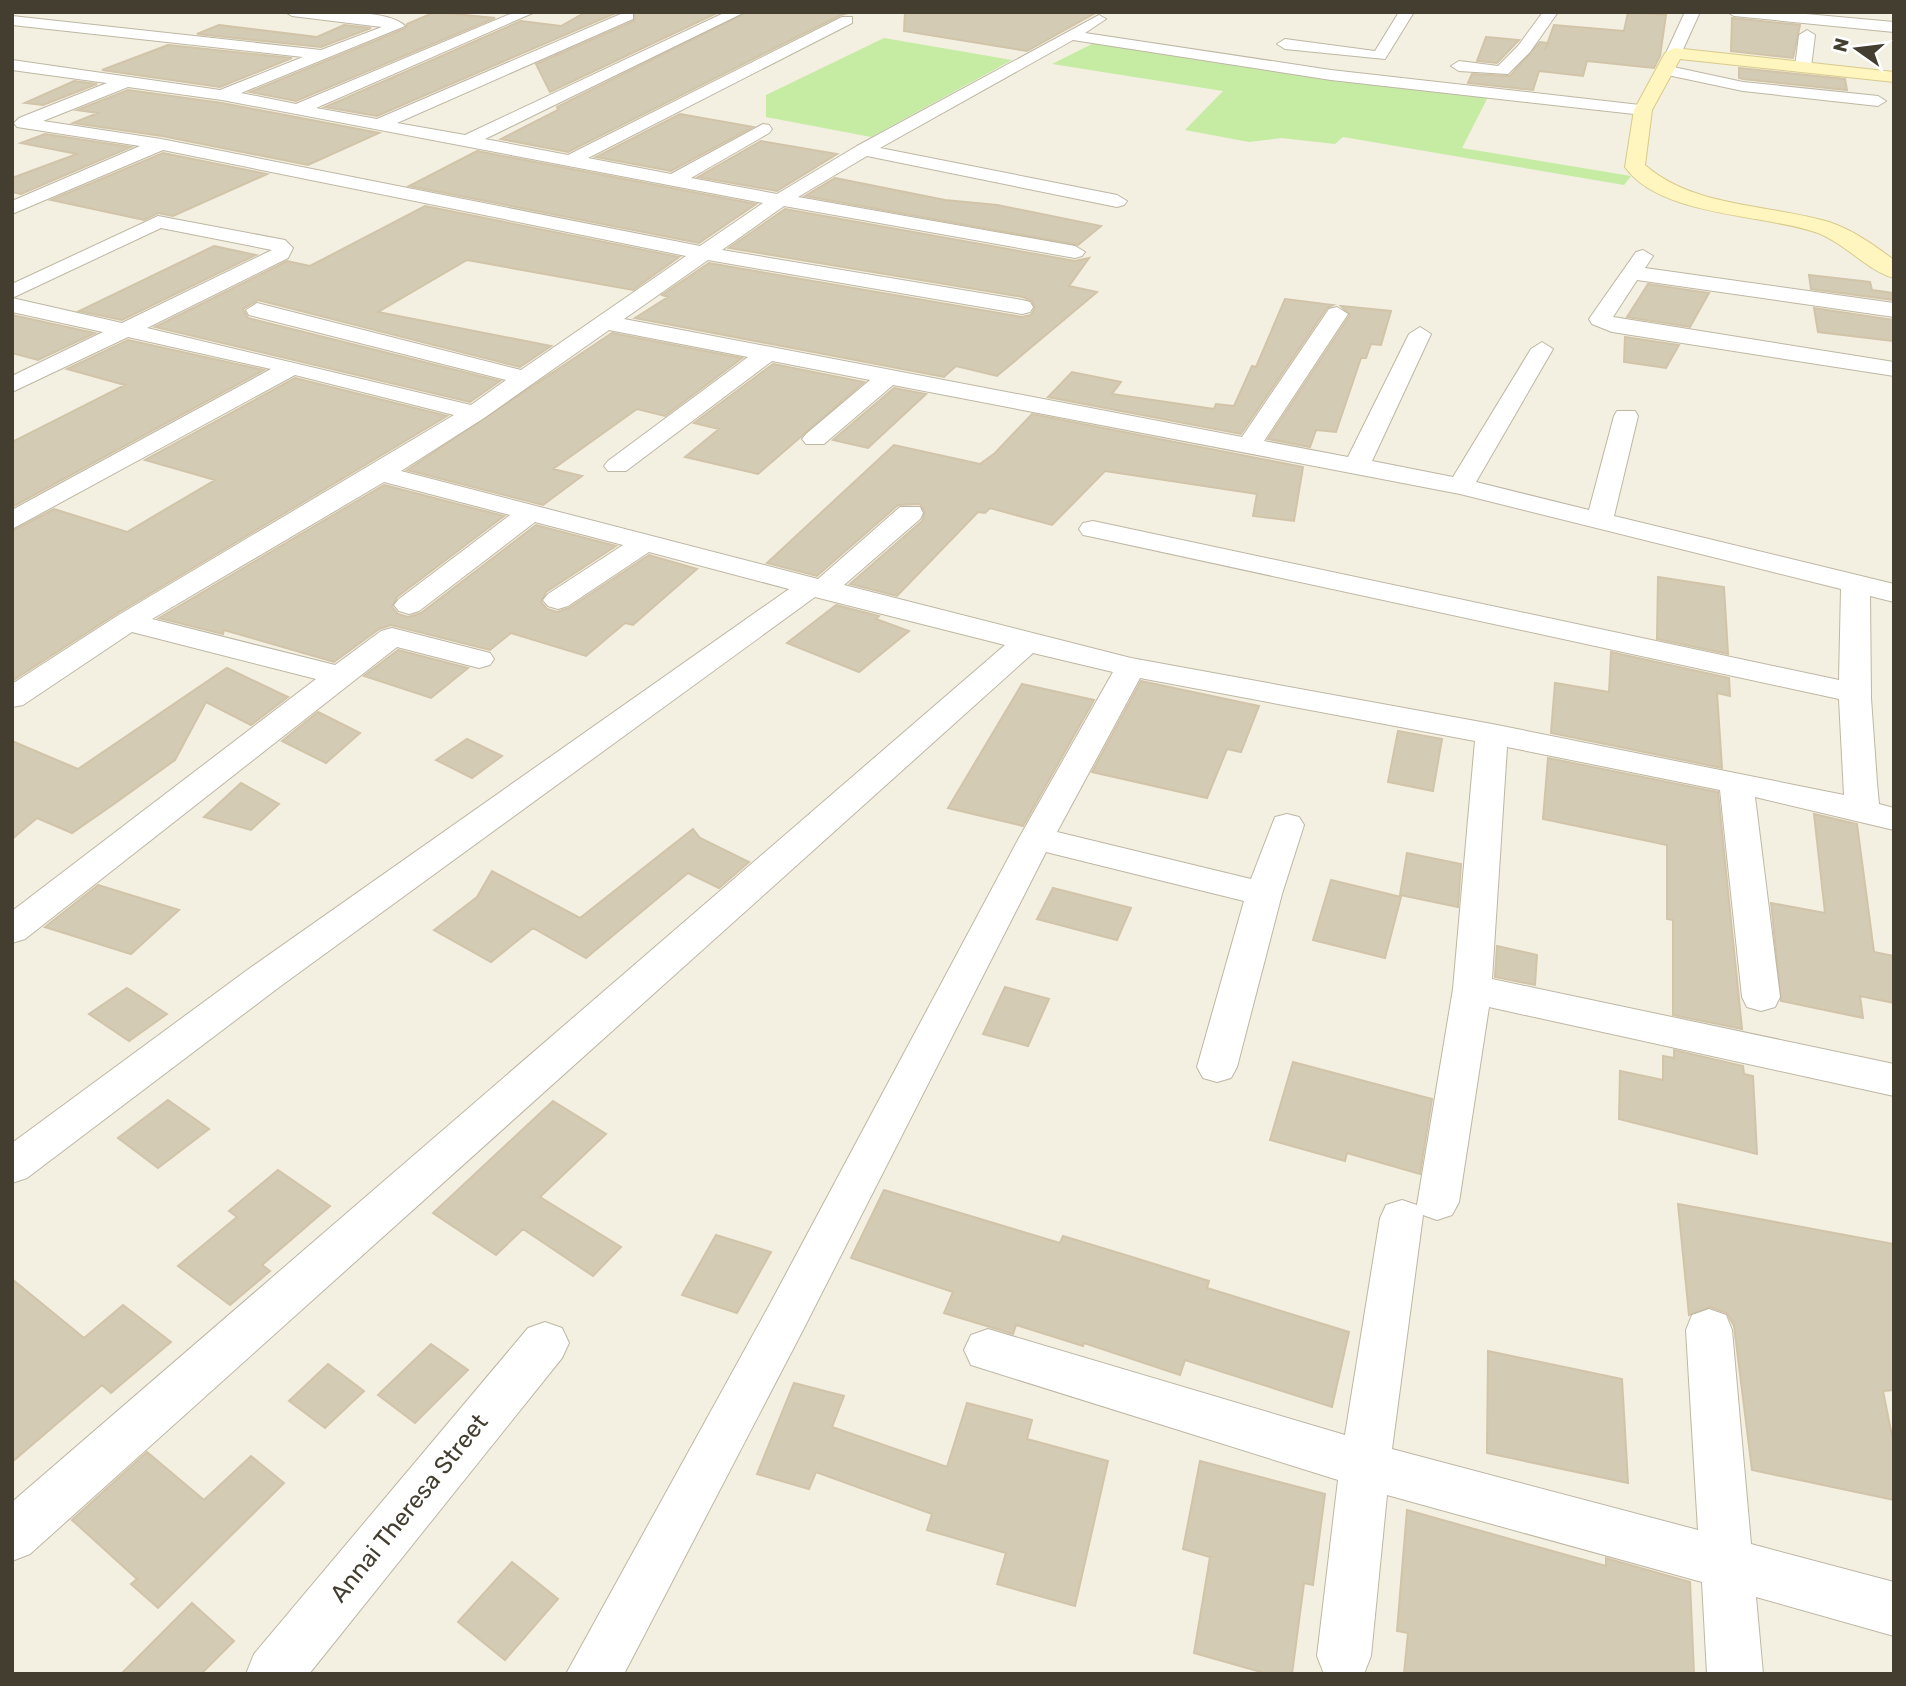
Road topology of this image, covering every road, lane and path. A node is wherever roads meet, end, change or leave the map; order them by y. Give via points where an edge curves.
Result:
1 (292, 12) edge
2 (528, 12) edge
3 (738, 12) edge
4 (1551, 12) edge
5 (1693, 12) edge
6 (1734, 12) edge
7 (1402, 13) edge
8 (628, 16) dead end
9 (1104, 17) edge
10 (12, 20) edge
11 (846, 20) dead end
12 (150, 22) dead end
13 (1894, 27) edge
14 (125, 31) junction
15 (1807, 34) dead end
16 (1070, 35) junction
17 (1268, 42) dead end
18 (90, 44) dead end
19 (66, 53) dead end
20 (323, 55) junction
21 (1669, 62) junction
22 (1447, 64) dead end
23 (21, 66) edge
24 (1803, 67) junction
25 (1502, 71) junction
26 (12, 74) edge
27 (1530, 74) dead end
28 (1894, 77) edge
29 (125, 82) junction
30 (222, 95) junction
31 (1878, 101) dead end
32 (296, 110) junction
33 (1643, 110) junction
34 (380, 124) junction
35 (18, 125) edge
36 (763, 129) dead end
37 (469, 140) junction
38 (161, 144) junction
39 (863, 150) junction
40 (573, 159) junction
41 (676, 179) junction
42 (780, 200) junction
43 (1117, 201) dead end
44 (12, 208) edge
45 (1075, 252) dead end
46 (703, 253) junction
47 (1894, 271) edge
48 (12, 292) edge
49 (12, 305) edge
50 (1022, 307) dead end
51 (257, 310) dead end
52 (1894, 310) edge
53 (1337, 314) dead end
54 (603, 322) junction
55 (125, 330) junction
56 (1420, 334) dead end
57 (1542, 349) dead end
58 (768, 354) junction
59 (292, 367) junction
60 (1894, 369) edge
61 (888, 377) junction
62 (525, 378) junction
63 (12, 385) edge
64 (475, 413) junction
65 (1626, 416) dead end
66 (816, 439) dead end
67 (1249, 445) junction
68 (617, 466) dead end
69 (1357, 466) junction
70 (380, 473) junction
71 (1460, 486) junction
72 (530, 513) junction
73 (910, 513) dead end
74 (1600, 519) junction
75 (12, 521) edge
76 (1093, 529) dead end
77 (645, 543) junction
78 (1856, 584) junction
79 (816, 588) junction
80 (1894, 593) edge
81 (558, 600) dead end
82 (409, 605) dead end
83 (127, 622) junction
84 (1027, 642) junction
85 (479, 659) dead end
86 (1131, 667) junction
87 (340, 676) junction
88 (1854, 693) junction
89 (12, 698) edge
90 (1492, 734) junction
91 (1736, 782) junction
92 (1878, 815) edge
93 (1287, 825) dead end
94 (1036, 838) junction
95 (1264, 894) junction
96 (12, 930) edge
97 (1472, 989) junction
98 (1761, 997) dead end
99 (1217, 1067) dead end
100 (1894, 1080) edge
101 (12, 1166) edge
102 (1709, 1330) dead end
103 (545, 1343) dead end
104 (988, 1350) dead end
105 (1365, 1465) junction
106 (12, 1536) edge
107 (1728, 1564) junction
108 (1894, 1609) edge
109 (1343, 1656) dead end
110 (274, 1674) edge
111 (594, 1674) edge
112 (1735, 1674) edge

1 - 20 street via 397,26
2 - 32 street
3 - 37 street
4 - 25 street via 1524,50
5 - 21 street
6 - 13 street
7 - 17 street via 1386,57
8 - 34 street
9 - 16 street
10 - 14 street
11 - 40 street
12 - 14 street
14 - 18 street
14 - 20 street
15 - 24 street
16 - 33 street via 1331,75
16 - 39 street
19 - 23 street
20 - 30 street
21 - 24 street
21 - 31 street via 1697,80
21 - 33 street via 1646,88
22 - 25 street
23 - 26 street
23 - 29 street
24 - 28 street
25 - 27 street
29 - 30 street
29 - 35 street
30 - 32 street
32 - 34 street
33 - 47 street via 1635,167 1644,178 1690,197 1820,226 1845,236
34 - 37 street
35 - 38 street
36 - 41 street
37 - 40 street
38 - 44 street
38 - 46 street
39 - 42 street
39 - 43 street
40 - 41 street
41 - 42 street
42 - 45 street
42 - 46 street
46 - 50 street
46 - 54 street
48 - 55 street via 164,221 283,248 281,254
49 - 55 street
51 - 62 street
52 - 60 street via 1637,264 1600,319 1612,325
53 - 67 street
54 - 58 street
54 - 62 street
55 - 59 street
55 - 63 street
56 - 69 street
57 - 71 street
58 - 61 street
58 - 68 street
59 - 64 street
59 - 75 street
61 - 66 street
61 - 67 street
62 - 64 street
64 - 70 street
65 - 74 street
67 - 69 street
69 - 71 street
70 - 72 street
70 - 83 street
71 - 74 street
72 - 77 street
72 - 82 street
73 - 79 street
74 - 78 street
76 - 88 street
77 - 79 street
77 - 81 street
78 - 80 street
78 - 88 street
79 - 84 street
79 - 101 street via 264,978
83 - 87 street
83 - 89 street
84 - 86 street
84 - 106 street
85 - 87 street via 393,637
86 - 90 street
86 - 94 street
87 - 96 street
88 - 92 street via 1857,769
90 - 91 street
90 - 97 street
91 - 92 street
91 - 98 street
93 - 95 street
94 - 95 street
94 - 111 street
95 - 99 street
97 - 100 street
97 - 105 street
102 - 107 street
103 - 110 street, Annai Theresa Street
104 - 105 street
105 - 107 street
105 - 109 street
107 - 108 street
107 - 112 street

